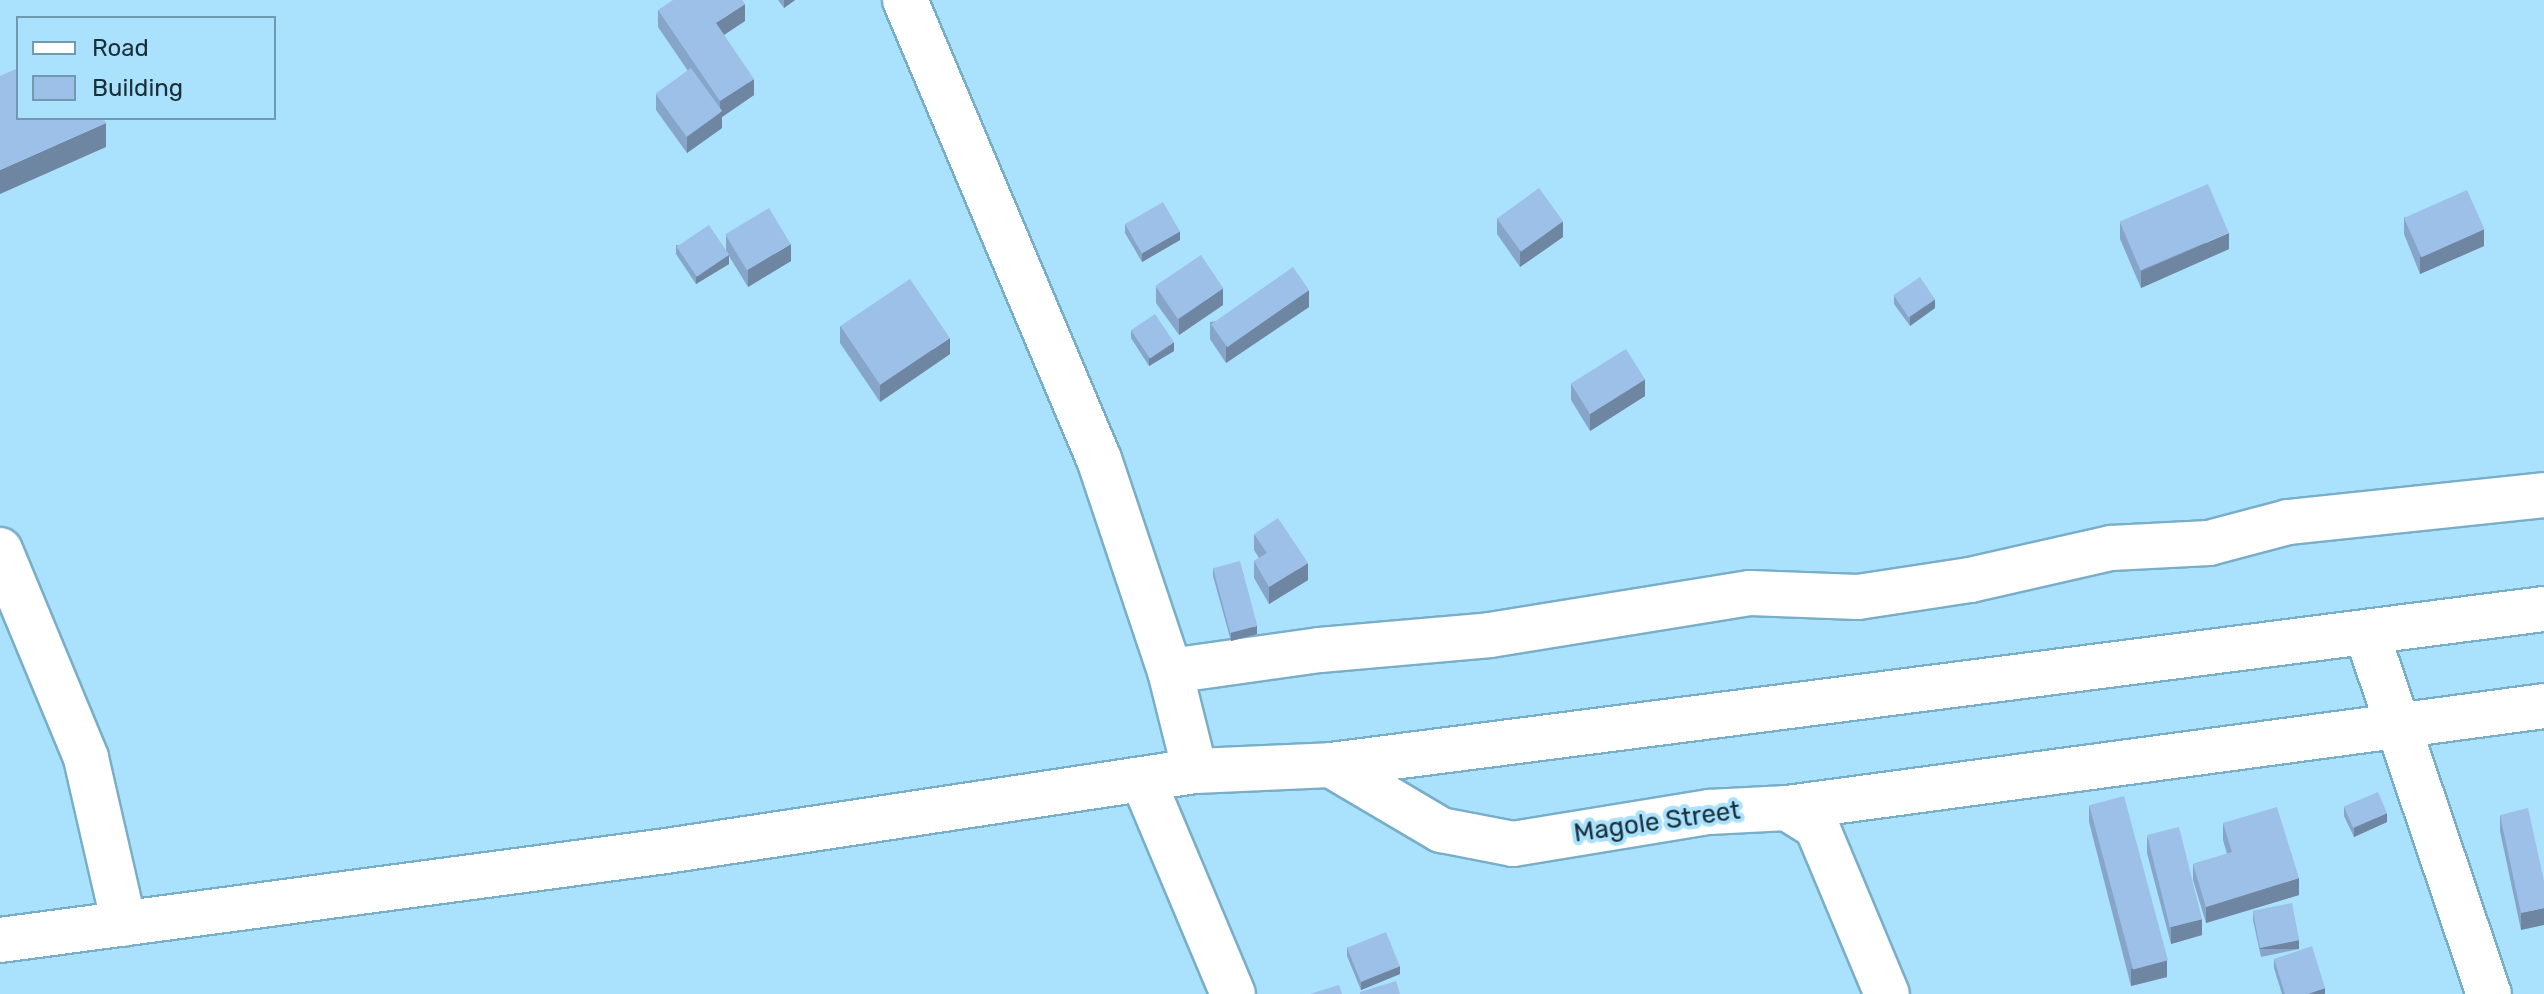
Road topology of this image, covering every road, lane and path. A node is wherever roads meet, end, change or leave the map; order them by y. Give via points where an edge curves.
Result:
1 (905, 0) edge
2 (2544, 495) edge
3 (0, 550) edge
4 (2544, 609) edge
5 (2367, 634) junction
6 (1170, 671) junction
7 (2544, 706) edge
8 (2397, 725) junction
9 (1331, 765) junction
10 (1195, 771) junction
11 (1143, 780) junction
12 (1787, 808) junction
13 (124, 924) junction
14 (0, 940) edge
15 (1233, 994) edge
16 (1887, 994) edge
17 (2489, 994) edge

1 - 6 main road via 1099,459
2 - 6 main road via 2288,522 2209,543 2111,548 1970,580 1858,597 1750,593 1490,635
3 - 13 main road via 86,758
4 - 5 main road
5 - 8 main road
5 - 9 main road
6 - 10 main road
7 - 8 main road, Magole Street
8 - 12 main road, Magole Street
8 - 17 main road
9 - 10 main road
9 - 12 main road, Magole Street via 1441,830 1513,844 1709,812
10 - 11 main road
11 - 13 main road via 650,854
11 - 15 main road
12 - 16 main road via 1817,827
13 - 14 main road

